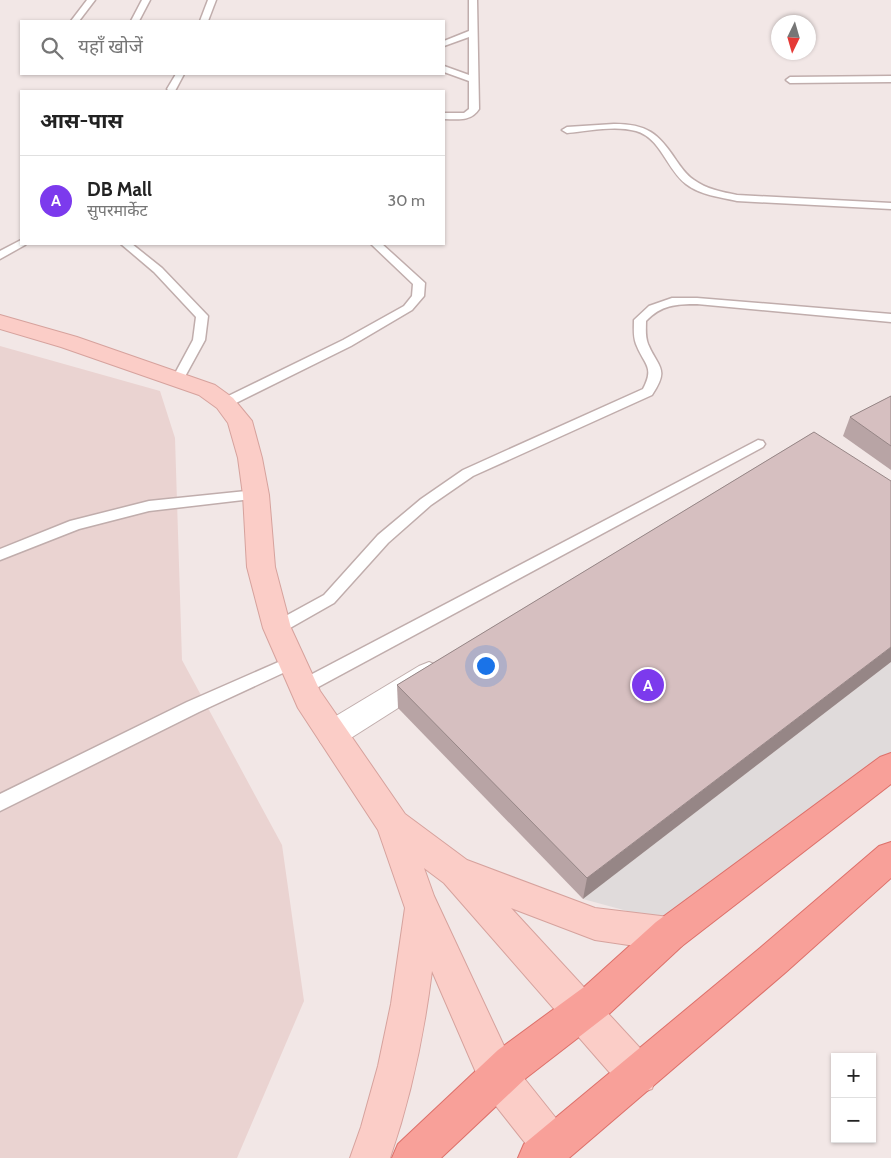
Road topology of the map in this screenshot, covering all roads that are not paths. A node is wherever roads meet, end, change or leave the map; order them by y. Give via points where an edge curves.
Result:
1 (91, 0) edge
2 (146, 0) edge
3 (212, 0) edge
4 (473, 0) edge
5 (76, 20) edge
6 (136, 20) edge
7 (204, 20) edge
8 (473, 32) junction
9 (445, 44) edge
10 (445, 69) edge
11 (179, 75) edge
12 (891, 78) edge
13 (472, 79) junction
14 (790, 80) dead end
15 (172, 89) dead end
16 (445, 116) edge
17 (567, 130) dead end
18 (891, 206) edge
19 (20, 244) edge
20 (127, 245) edge
21 (377, 245) edge
22 (0, 256) edge
23 (891, 318) edge
24 (0, 322) edge
25 (178, 379) junction
26 (225, 403) junction
27 (768, 452) joint
28 (753, 474) edge
29 (256, 495) junction
30 (0, 555) edge
31 (277, 628) junction
32 (450, 661) edge
33 (292, 662) junction
34 (303, 687) junction
35 (332, 734) junction
36 (891, 766) edge
37 (0, 803) edge
38 (393, 824) junction
39 (891, 857) edge
40 (456, 872) junction
41 (422, 908) junction
42 (669, 934) junction
43 (581, 1012) junction
44 (638, 1075) junction
45 (498, 1077) junction
46 (546, 1152) edge
47 (370, 1158) edge
48 (412, 1158) edge

1 - 5 lane
2 - 6 lane
3 - 7 lane
4 - 8 lane
8 - 9 lane
8 - 13 lane
10 - 13 lane
11 - 15 lane
12 - 14 lane
13 - 16 lane via 474,109 471,114
17 - 18 lane via 642,129 666,152 685,177 704,190 737,198
19 - 22 lane
20 - 25 lane via 158,270 202,316 199,340
21 - 26 lane via 419,283 418,296 408,308
23 - 31 lane via 697,301 670,301 651,308 640,320 640,337 654,364 656,379 648,392 468,473 426,502 383,539 329,599
24 - 25 main road
25 - 26 main road via 207,390
26 - 29 main road via 240,421
27 - 28 street
27 - 34 lane
29 - 30 lane via 149,506 75,525
29 - 31 main road via 261,568
31 - 33 main road
32 - 35 street
33 - 34 main road
33 - 37 lane via 193,707
34 - 35 main road
35 - 38 main road
36 - 42 main road
38 - 40 main road
38 - 41 main road
39 - 44 main road
40 - 42 main road via 595,924
40 - 43 main road
41 - 45 main road
41 - 47 main road via 404,1043 384,1123
42 - 43 main road
43 - 44 main road
43 - 45 main road
44 - 46 main road
45 - 46 main road
45 - 48 main road

